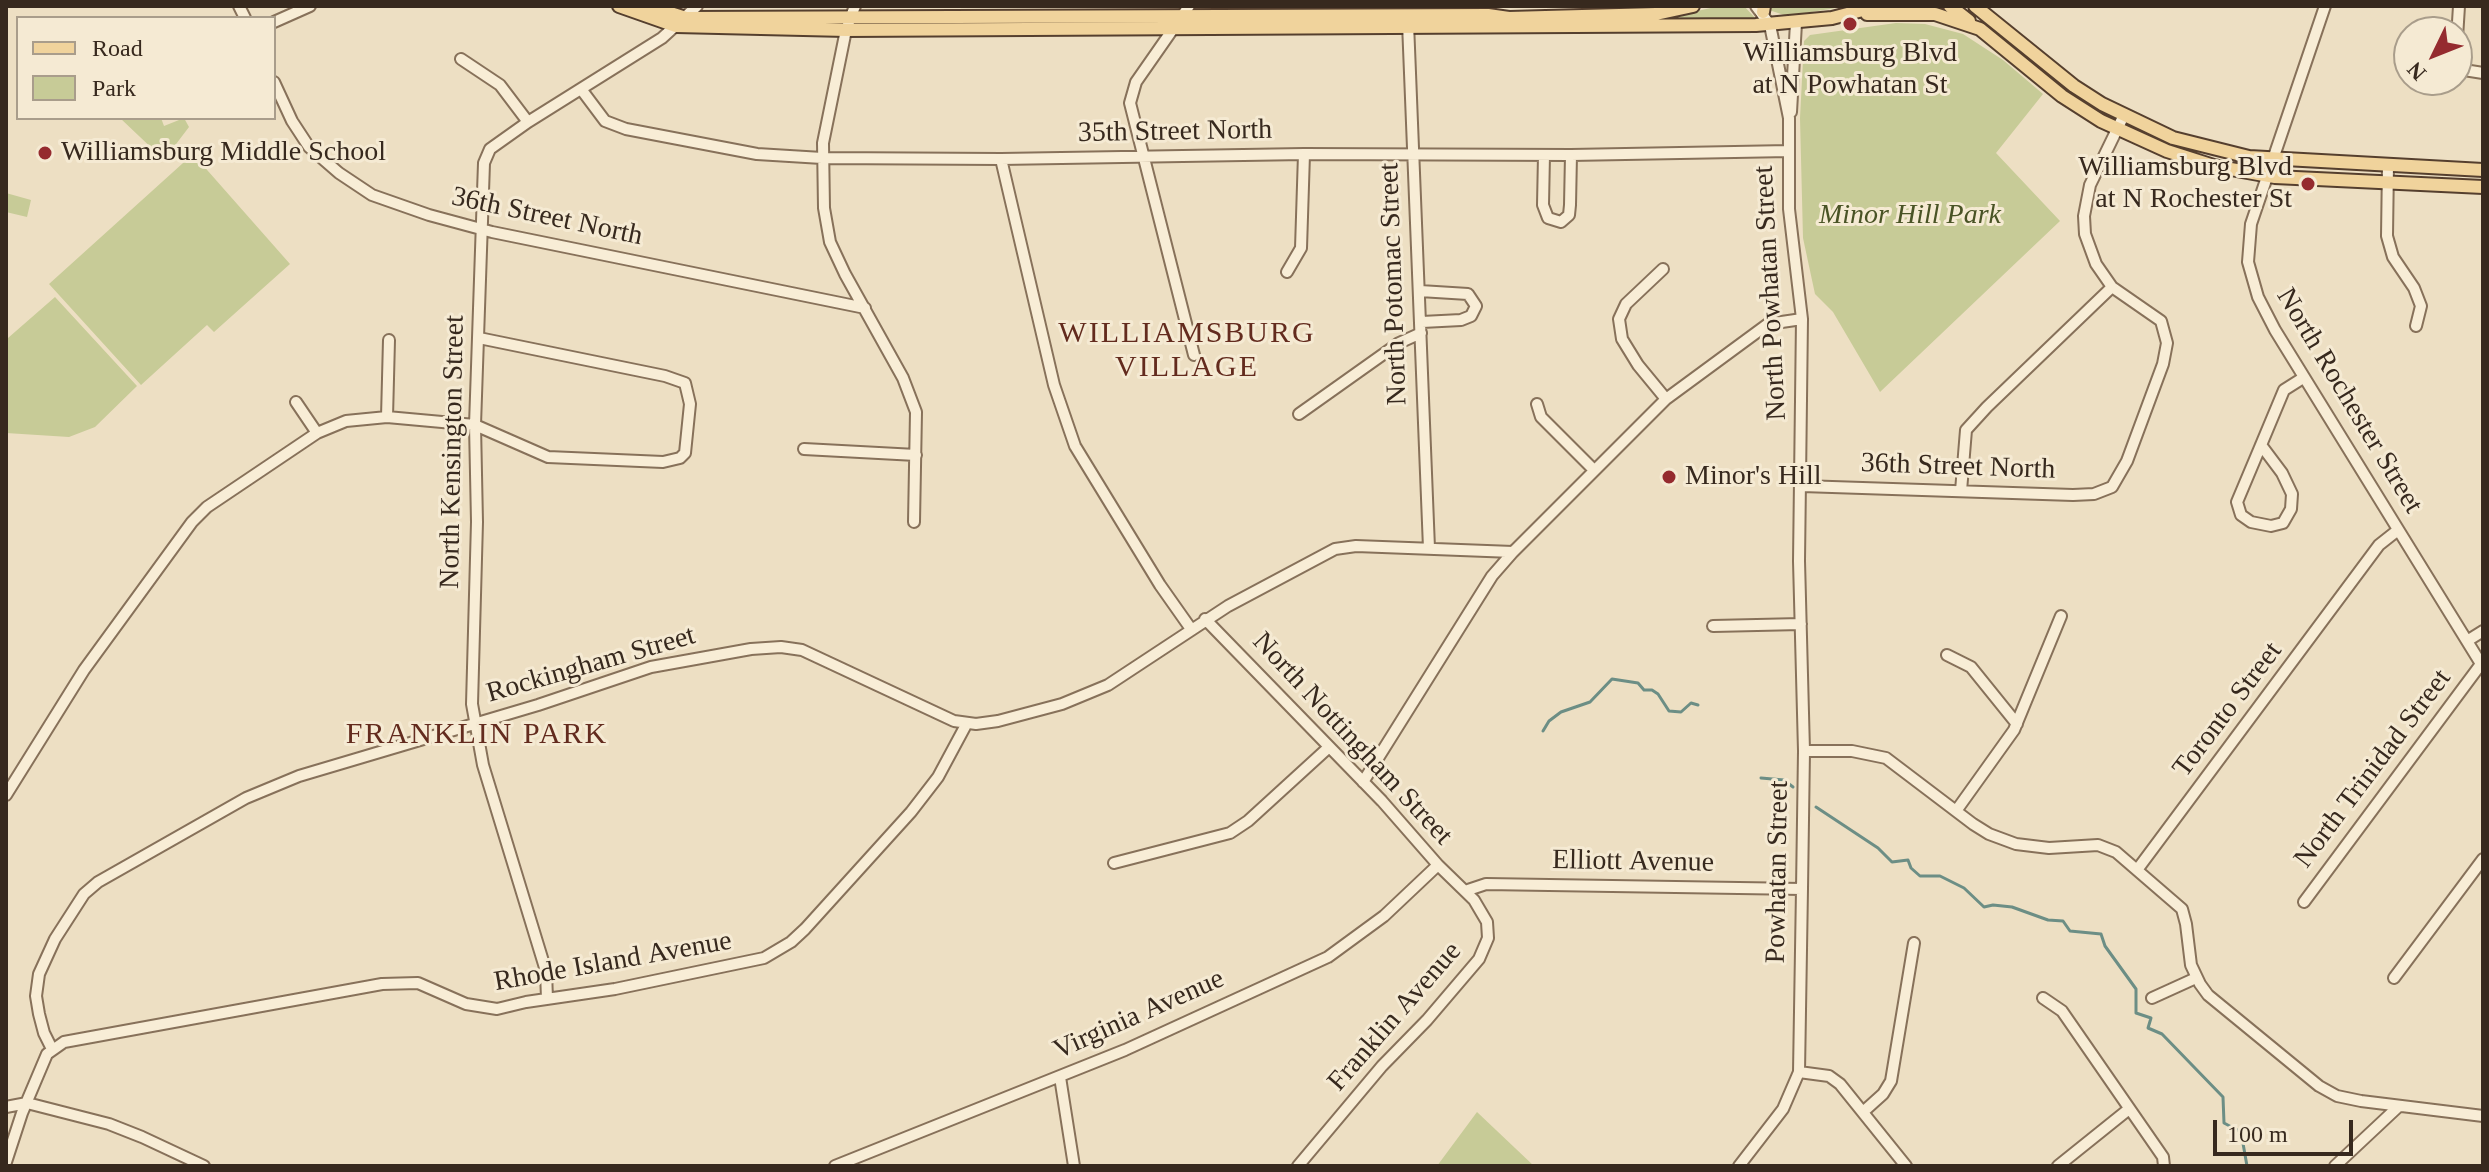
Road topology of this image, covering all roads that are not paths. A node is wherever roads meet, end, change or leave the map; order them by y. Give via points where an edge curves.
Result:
1 (310, 6) edge
2 (619, 6) edge
3 (648, 6) edge
4 (697, 6) edge
5 (1693, 6) edge
6 (1878, 6) edge
7 (1950, 6) edge
8 (1975, 6) edge
9 (2325, 6) edge
10 (1761, 8) edge
11 (1186, 11) edge
12 (1848, 15) junction
13 (1488, 16) edge
14 (1012, 17) edge
15 (851, 18) edge
16 (276, 21) edge
17 (681, 22) junction
18 (1408, 22) junction
19 (1796, 23) junction
20 (1770, 25) junction
21 (1977, 27) junction
22 (1173, 29) junction
23 (461, 59) dead end
24 (276, 86) edge
25 (581, 89) junction
26 (2124, 115) junction
27 (1789, 118) junction
28 (528, 122) junction
29 (2117, 129) junction
30 (1789, 151) junction
31 (1413, 153) junction
32 (1304, 154) junction
33 (1544, 155) junction
34 (1571, 155) junction
35 (1144, 156) junction
36 (822, 158) junction
37 (1001, 159) junction
38 (2272, 159) junction
39 (2388, 165) junction
40 (2483, 170) edge
41 (2266, 176) junction
42 (2387, 181) junction
43 (2483, 187) edge
44 (480, 229) junction
45 (1663, 269) dead end
46 (1287, 272) dead end
47 (2112, 287) junction
48 (1420, 291) junction
49 (865, 308) junction
50 (1802, 319) junction
51 (2416, 326) dead end
52 (1421, 327) junction
53 (479, 338) junction
54 (389, 340) dead end
55 (1194, 355) dead end
56 (2303, 378) junction
57 (1666, 399) junction
58 (296, 402) dead end
59 (1537, 404) dead end
60 (1299, 414) dead end
61 (387, 417) junction
62 (475, 425) junction
63 (317, 433) junction
64 (2261, 445) junction
65 (804, 449) dead end
66 (916, 455) junction
67 (1594, 470) junction
68 (1802, 486) junction
69 (1961, 491) junction
70 (914, 522) dead end
71 (2398, 530) junction
72 (1429, 548) junction
73 (1513, 552) junction
74 (1799, 561) joint
75 (2061, 616) dead end
76 (1205, 619) junction
77 (1801, 624) junction
78 (1713, 626) dead end
79 (1191, 629) junction
80 (2483, 631) edge
81 (2467, 641) junction
82 (1947, 655) dead end
83 (2482, 665) edge
84 (474, 723) junction
85 (967, 723) junction
86 (2017, 724) junction
87 (1328, 748) junction
88 (1804, 751) junction
89 (1363, 782) junction
90 (6, 795) edge
91 (1956, 811) junction
92 (2483, 859) edge
93 (1114, 863) dead end
94 (1438, 865) junction
95 (2137, 870) junction
96 (1802, 889) junction
97 (1465, 891) junction
98 (2304, 902) dead end
99 (1914, 943) dead end
100 (2196, 978) junction
101 (2394, 978) dead end
102 (2043, 998) dead end
103 (2152, 998) dead end
104 (547, 999) junction
105 (52, 1049) junction
106 (1799, 1072) junction
107 (1060, 1077) junction
108 (27, 1103) junction
109 (2399, 1106) junction
110 (6, 1107) edge
111 (2129, 1109) junction
112 (1863, 1112) junction
113 (2483, 1116) edge
114 (6, 1162) edge
115 (204, 1166) edge
116 (835, 1166) edge
117 (1074, 1166) edge
118 (1298, 1166) edge
119 (1739, 1166) edge
120 (1906, 1166) edge
121 (2058, 1166) edge
122 (2164, 1166) edge
123 (2335, 1166) edge

1 - 16 street
2 - 17 main road
3 - 17 main road
4 - 17 street, North Kensington Street
5 - 13 main road via 1656,14
6 - 12 main road
7 - 21 main road
8 - 26 main road via 2074,86
9 - 38 street, North Rochester Street
10 - 20 street, North Powhatan Street
11 - 14 main road
11 - 18 main road
11 - 22 street
12 - 19 main road
12 - 21 main road via 1935,14
13 - 18 main road
13 - 20 main road
14 - 15 main road
14 - 22 main road
15 - 17 main road
15 - 36 street
17 - 25 street, North Kensington Street
18 - 22 main road
18 - 31 street, North Potomac Street
19 - 20 main road
19 - 27 street, North Powhatan Street
20 - 27 street, North Powhatan Street
21 - 29 main road via 2062,96
22 - 35 street via 1136,82 1130,103
23 - 28 street via 500,85
24 - 44 street, 36th Street North via 309,147 339,173 372,195
25 - 28 street, North Kensington Street
25 - 36 street, 35th Street North via 605,121 626,129 757,154
26 - 29 street
26 - 38 main road via 2186,141
27 - 30 street, North Powhatan Street
28 - 44 street, North Kensington Street via 490,149 484,163
29 - 41 main road via 2214,166
29 - 47 street via 2090,185 2084,216 2091,254
30 - 34 street, 35th Street North
30 - 50 street, North Powhatan Street via 1790,222
31 - 32 street, 35th Street North
31 - 33 street, 35th Street North
31 - 48 street, North Potomac Street
32 - 35 street, 35th Street North
32 - 46 street via 1301,248
33 - 34 street, 35th Street North
33 - 34 street via 1543,205 1548,218 1561,222 1569,215
35 - 37 street, 35th Street North
35 - 55 street
36 - 37 street, 35th Street North
36 - 49 street via 830,242
37 - 79 street via 1054,385 1075,446
38 - 39 main road
38 - 41 street, North Rochester Street
39 - 40 main road
39 - 42 street
41 - 42 main road
41 - 56 street, North Rochester Street via 2251,224 2248,262 2258,297
42 - 43 main road
42 - 51 street via 2387,236 2421,306
44 - 49 street, 36th Street North
44 - 53 street, North Kensington Street
45 - 57 street via 1626,304 1619,319 1622,339
47 - 69 street via 1966,430
47 - 69 street, 36th Street North via 2161,321 2167,343 2127,461 2112,487 2073,495
48 - 52 street, North Potomac Street
48 - 52 street via 1468,294 1476,306 1461,320
49 - 66 street via 916,412
50 - 57 street via 1768,324
50 - 68 street, North Powhatan Street
52 - 60 street
52 - 72 street, North Potomac Street
53 - 62 street, North Kensington Street
53 - 62 street via 665,376 685,383 690,404 685,453 663,462 548,457
54 - 61 street
56 - 64 street via 2284,390
56 - 71 street, North Rochester Street
57 - 67 street
58 - 63 street
59 - 67 street via 1541,417
61 - 62 street
61 - 63 street via 346,421
62 - 84 street, North Kensington Street
63 - 90 street via 192,522 84,670
64 - 64 street via 2237,502 2241,515 2271,526 2283,523 2292,494
65 - 66 street
66 - 70 street
67 - 73 street
68 - 69 street, 36th Street North
68 - 74 street, North Powhatan Street
71 - 81 street, North Rochester Street
71 - 95 street, Toronto Street via 2379,545
72 - 73 street, Rockingham Street
72 - 76 street, Rockingham Street via 1335,549
73 - 89 street via 1492,576
74 - 77 street, Powhatan Street
75 - 86 street
76 - 79 street, Rockingham Street
76 - 87 street, North Nottingham Street
77 - 78 street
77 - 88 street, Powhatan Street
79 - 85 street, Rockingham Street via 1087,695 998,721
80 - 81 street, North Trinidad Street
81 - 83 street, North Rochester Street
82 - 86 street via 1971,667
83 - 98 street, North Trinidad Street
84 - 85 street, Rockingham Street via 651,667 781,647 813,655 925,709
84 - 104 street, North Kensington Street via 546,971
84 - 105 street, Rockingham Street via 262,790 90,888 72,910 39,974 39,1014
85 - 104 street, Rhode Island Avenue via 917,804 784,947 738,965
86 - 91 street
87 - 89 street, North Nottingham Street
87 - 93 street via 1230,833
88 - 91 street via 1852,751 1886,758
88 - 96 street, Powhatan Street
89 - 94 street, North Nottingham Street
91 - 95 street via 1989,834 2016,844 2098,845
92 - 101 street
94 - 97 street, North Nottingham Street
94 - 107 street, Virginia Avenue via 1384,916 1328,957
95 - 100 street via 2182,909
96 - 97 street, Elliott Avenue via 1486,884
96 - 106 street, Powhatan Street
97 - 118 street, Franklin Avenue via 1487,922 1488,938 1479,959
99 - 112 street via 1891,1081
100 - 103 street
100 - 109 street via 2215,1002 2319,1086 2337,1096
102 - 111 street via 2062,1011
104 - 105 street, Rhode Island Avenue via 488,1009 425,985 382,984 90,1035
105 - 108 street
106 - 112 street via 1833,1078
106 - 119 street, Powhatan Street via 1783,1109
107 - 116 street, Virginia Avenue
107 - 117 street
108 - 110 street
108 - 114 street
108 - 115 street via 125,1130
109 - 113 street
109 - 123 street
111 - 121 street
111 - 122 street
112 - 120 street

